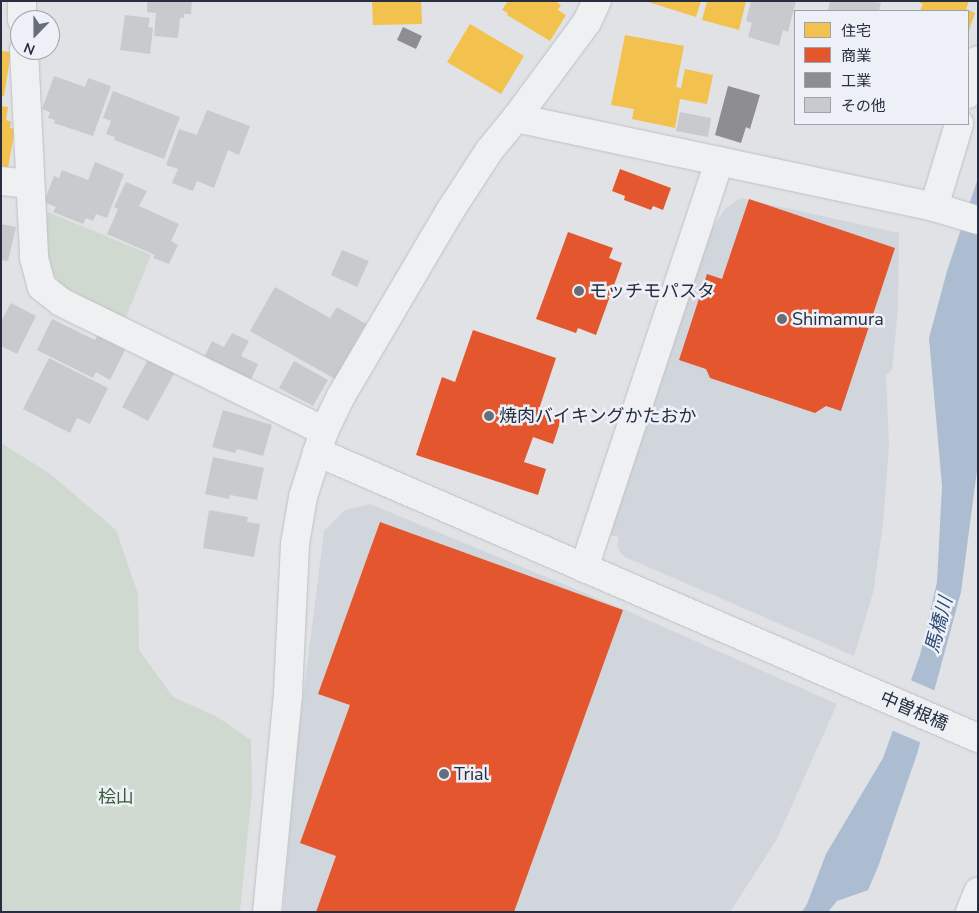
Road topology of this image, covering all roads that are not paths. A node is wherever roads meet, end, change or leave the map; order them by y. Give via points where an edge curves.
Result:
1 (597, 1) edge
2 (24, 60) edge
3 (978, 60) edge
4 (969, 91) edge
5 (516, 118) junction
6 (959, 125) edge
7 (719, 161) junction
8 (1, 181) edge
9 (30, 184) junction
10 (938, 209) junction
11 (978, 220) edge
12 (321, 442) junction
13 (584, 568) junction
14 (971, 735) edge
15 (978, 892) edge
16 (267, 912) edge
17 (970, 912) edge

1 - 5 street via 587,22
2 - 9 street, 中曽根橋
3 - 4 street
5 - 7 street
5 - 12 street via 489,151 450,211 341,396
6 - 10 street
7 - 10 street
7 - 13 street
8 - 9 street
9 - 12 street, 中曽根橋 via 34,258 42,287 61,302
10 - 11 street
12 - 13 street, 中曽根橋
12 - 16 street via 304,497 295,544 288,693
13 - 14 street, 中曽根橋
15 - 17 street

